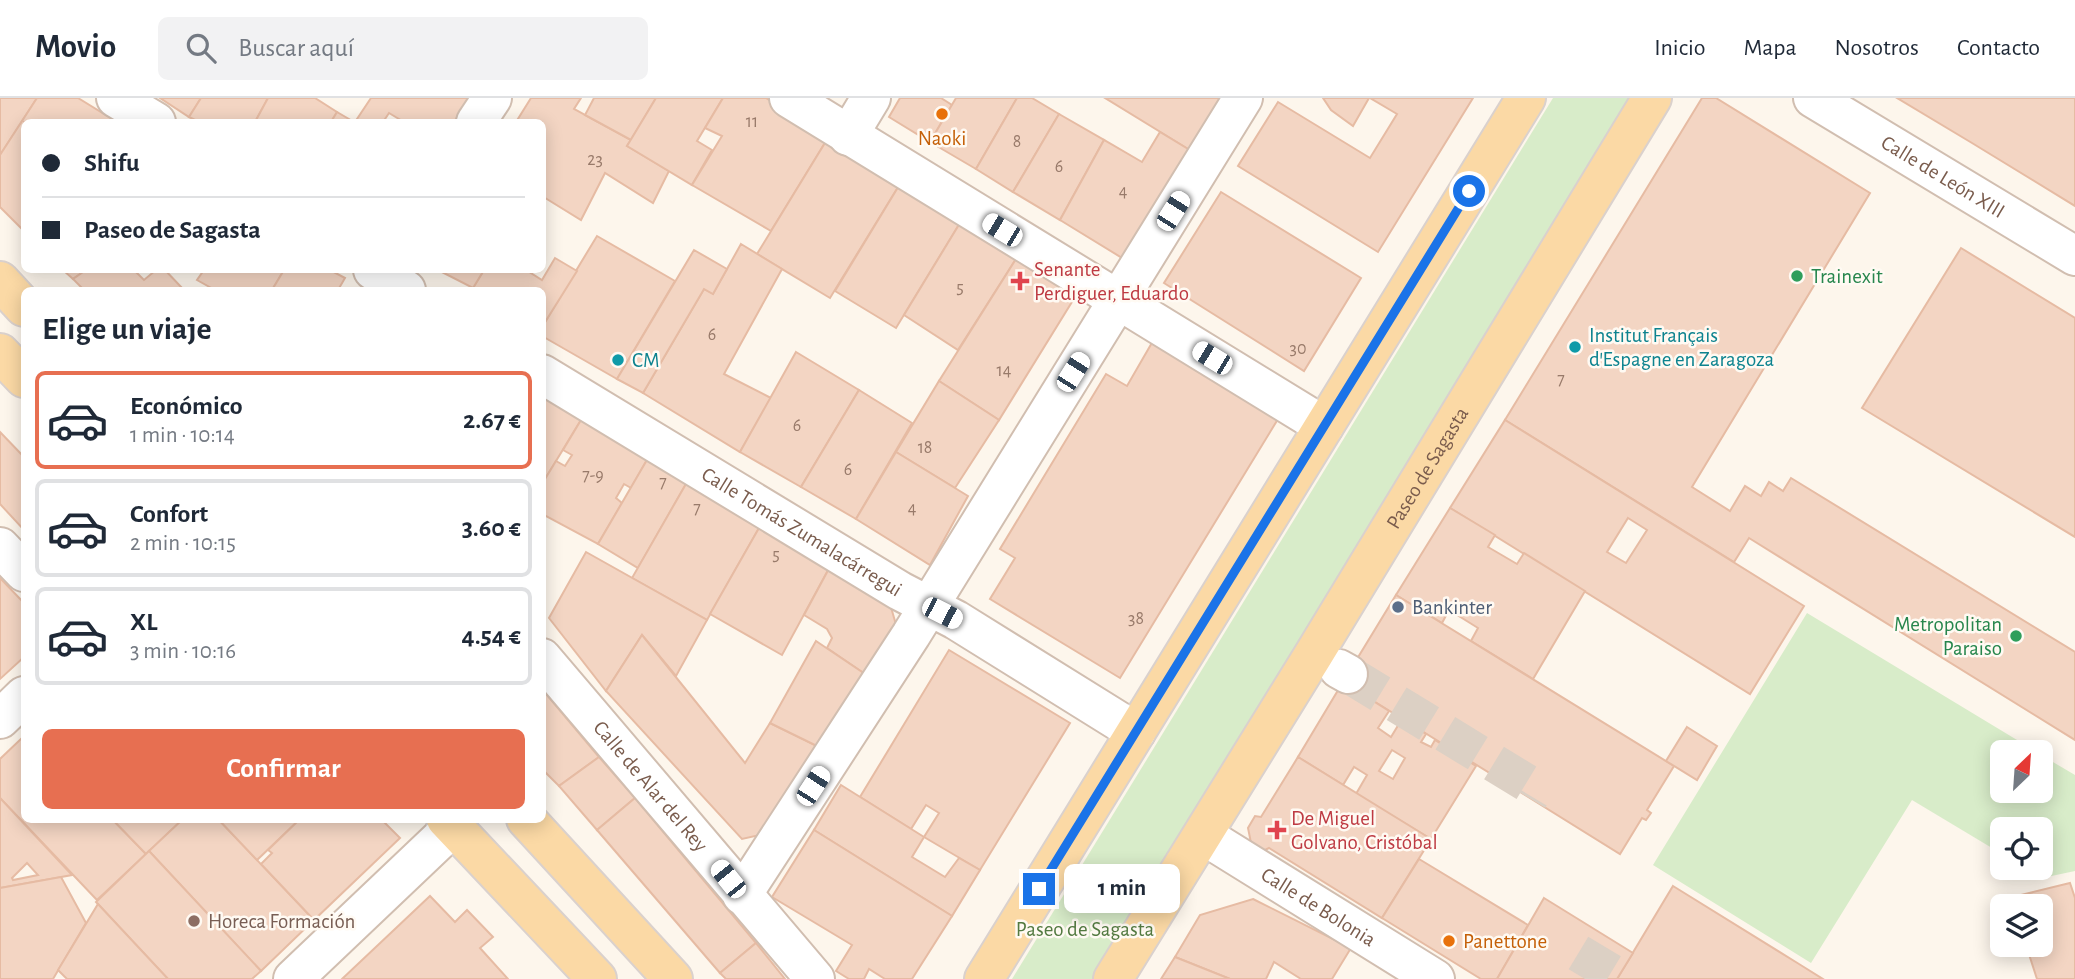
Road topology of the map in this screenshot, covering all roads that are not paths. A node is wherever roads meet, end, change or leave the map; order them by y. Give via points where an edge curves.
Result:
1 (116, 98) edge
2 (492, 98) edge
3 (789, 98) edge
4 (871, 98) edge
5 (1243, 98) edge
6 (1526, 98) edge
7 (1652, 98) edge
8 (1782, 98) edge
9 (1813, 98) edge
10 (151, 119) edge
11 (478, 119) edge
12 (848, 136) junction
13 (1891, 171) dead end
14 (1971, 220) dead end
15 (2075, 256) edge
16 (0, 281) edge
17 (2075, 283) edge
18 (1118, 301) junction
19 (21, 304) edge
20 (0, 353) edge
21 (21, 375) edge
22 (546, 376) edge
23 (1324, 426) junction
24 (0, 547) edge
25 (21, 569) edge
26 (928, 606) junction
27 (546, 663) edge
28 (21, 699) edge
29 (0, 719) edge
30 (1136, 732) junction
31 (449, 823) edge
32 (530, 823) edge
33 (1203, 835) junction
34 (742, 895) junction
35 (293, 979) edge
36 (597, 979) edge
37 (673, 979) edge
38 (815, 979) edge
39 (984, 979) edge
40 (1113, 979) edge
41 (1435, 979) edge

1 - 10 street
2 - 11 street
3 - 12 street
4 - 12 street
5 - 18 street
6 - 23 main road
7 - 33 main road, Paseo de Sagasta
8 - 13 street via 1801,115
9 - 15 street, Calle de León XIII
12 - 18 street
14 - 17 street
16 - 19 main road
18 - 23 street
18 - 26 street
20 - 21 main road
22 - 26 street, Calle Tomás Zumalacárregui
23 - 30 main road
24 - 25 street
26 - 30 street, Calle Tomás Zumalacárregui
26 - 34 street
27 - 34 street, Calle de Alar del Rey
28 - 29 street
30 - 39 main road
31 - 35 street
31 - 36 main road
32 - 37 main road
33 - 40 main road, Paseo de Sagasta
33 - 41 street, Calle de Bolonia
34 - 38 street, Calle de Alar del Rey

